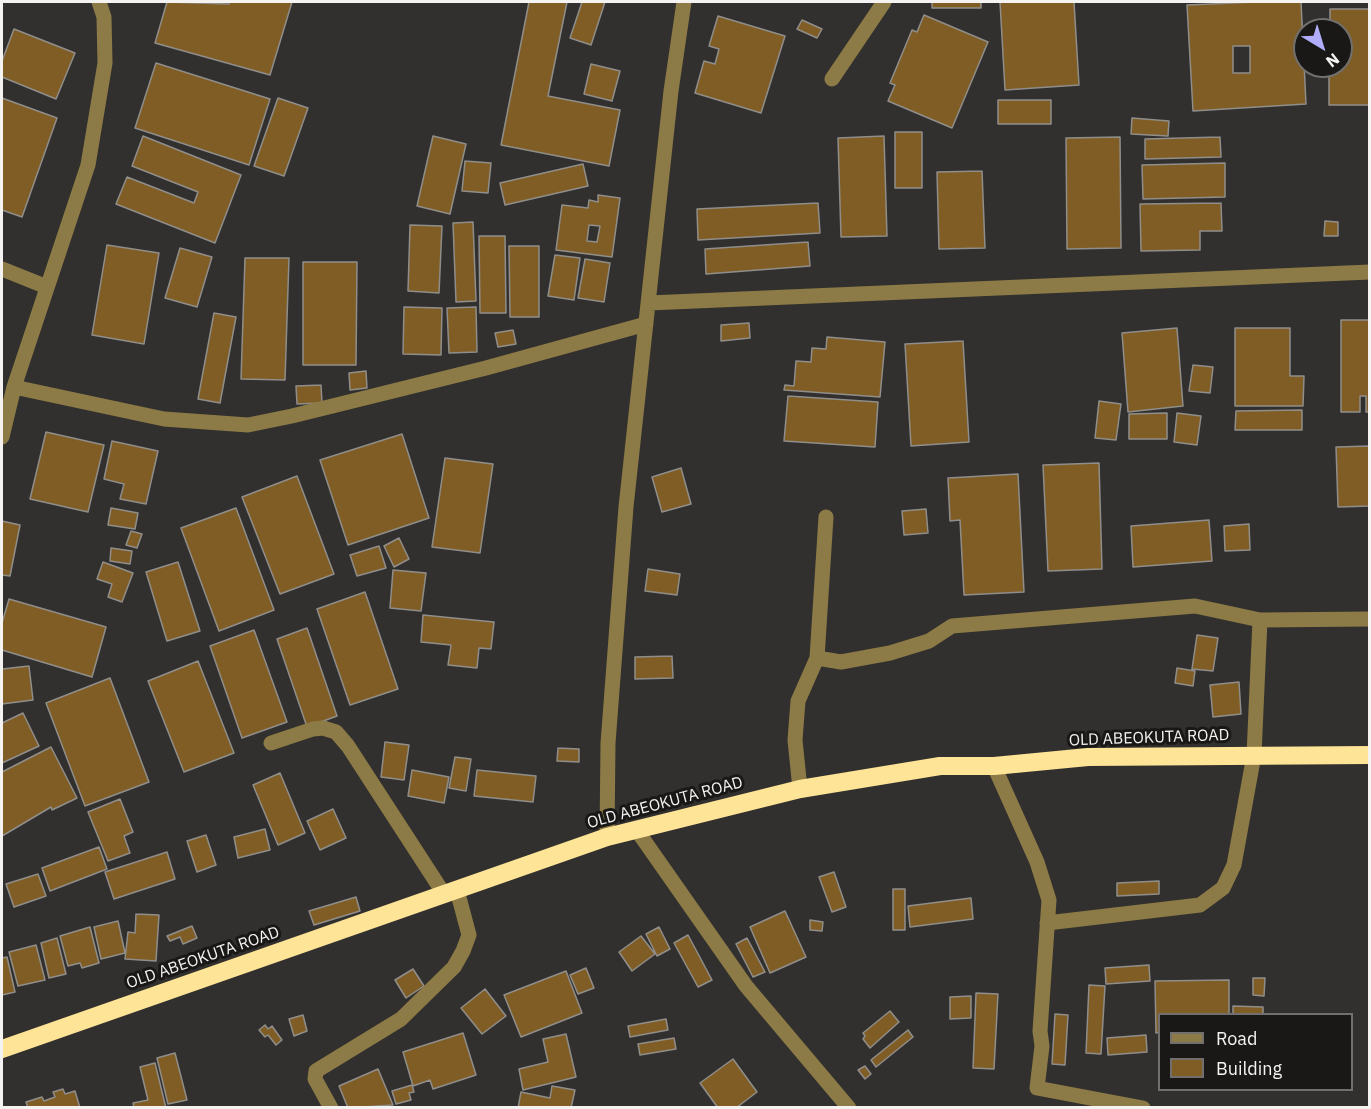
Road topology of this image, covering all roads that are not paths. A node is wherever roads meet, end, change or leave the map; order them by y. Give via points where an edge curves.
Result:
1 (99, 2) edge
2 (684, 2) edge
3 (884, 2) edge
4 (832, 79) dead end
5 (2, 268) edge
6 (1370, 272) edge
7 (47, 287) junction
8 (649, 303) junction
9 (646, 324) junction
10 (14, 387) junction
11 (2, 437) edge
12 (826, 517) dead end
13 (1260, 620) junction
14 (1370, 620) edge
15 (818, 658) junction
16 (271, 743) dead end
17 (1254, 755) junction
18 (1370, 755) edge
19 (994, 766) junction
20 (800, 789) junction
21 (636, 829) junction
22 (606, 837) junction
23 (451, 892) junction
24 (1047, 923) junction
25 (2, 1049) edge
26 (331, 1107) edge
27 (849, 1107) edge
28 (1143, 1107) edge

1 - 7 street via 104,16 105,63 87,165
2 - 8 street
3 - 4 street
5 - 7 street
6 - 8 street
7 - 10 street
8 - 9 street
9 - 10 street via 248,425 164,419
9 - 22 street via 626,507 608,743
10 - 11 street
12 - 15 street
13 - 14 street
13 - 15 street via 1195,606 952,626 929,641 890,653 841,662
13 - 17 street
15 - 20 street via 798,701 795,740
16 - 23 street via 313,729 336,732
17 - 18 highway, OLD ABEOKUTA ROAD
17 - 19 highway, OLD ABEOKUTA ROAD via 1088,757
17 - 24 street via 1234,865 1214,897 1200,905
19 - 20 highway, OLD ABEOKUTA ROAD via 940,766
19 - 24 street via 1046,883
20 - 21 highway, OLD ABEOKUTA ROAD
21 - 22 highway, OLD ABEOKUTA ROAD
21 - 27 street via 746,986
22 - 23 highway, OLD ABEOKUTA ROAD
23 - 25 highway, OLD ABEOKUTA ROAD
23 - 26 street via 469,936 463,951 454,967 401,1019 316,1071 315,1079
24 - 28 street via 1037,1088

